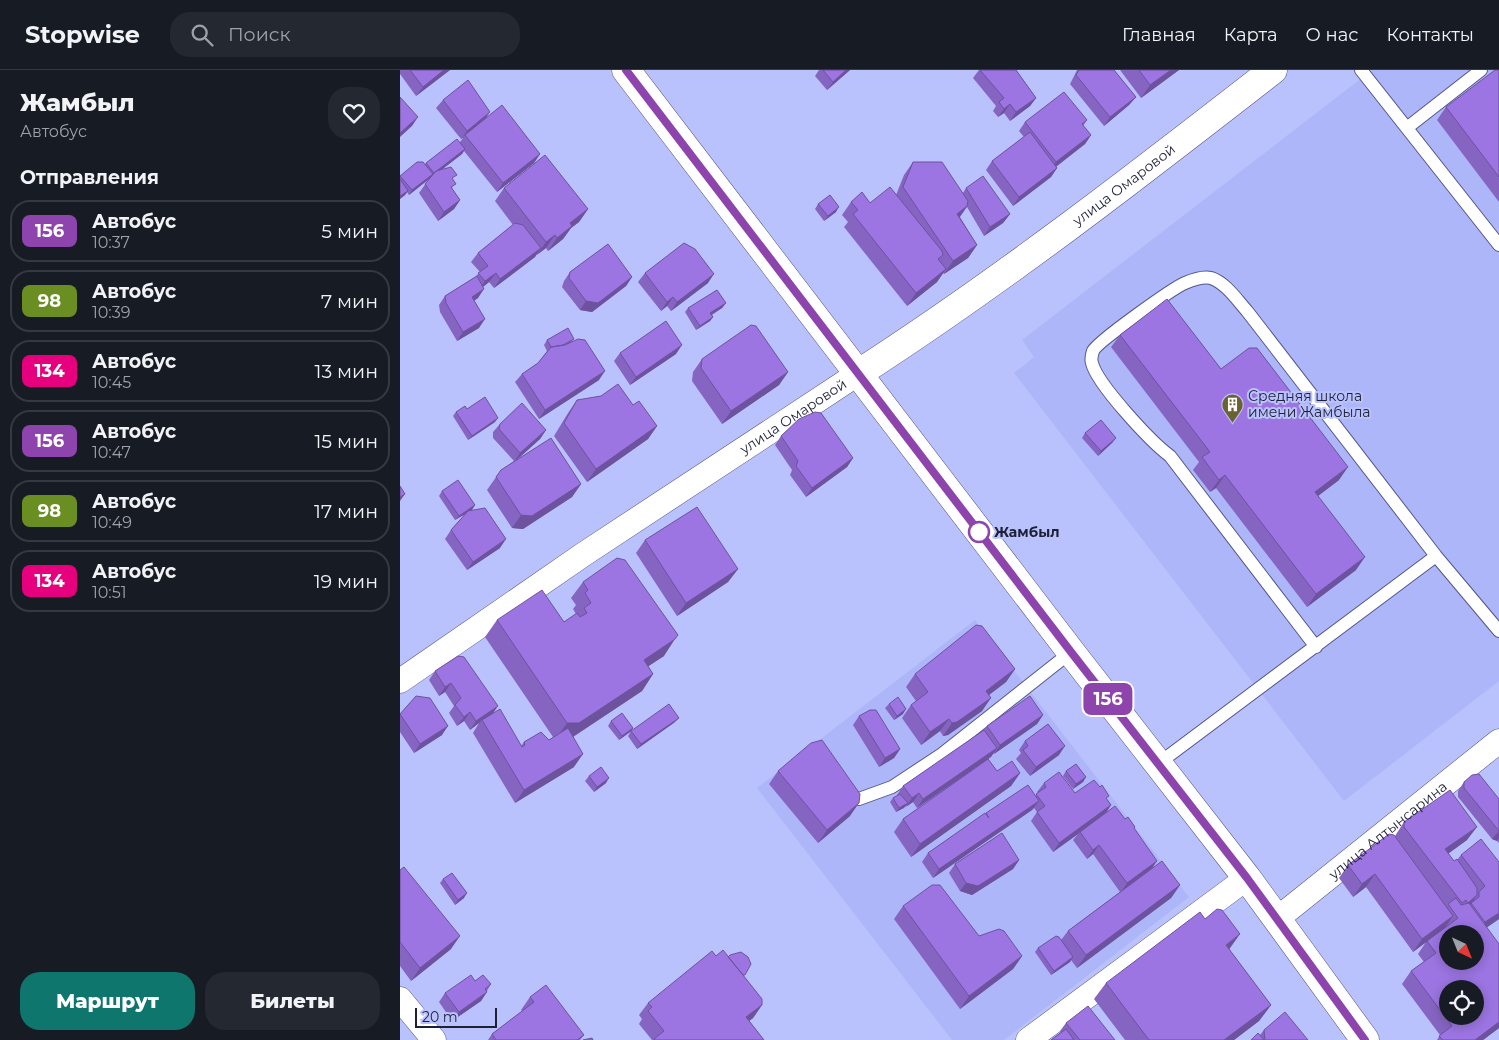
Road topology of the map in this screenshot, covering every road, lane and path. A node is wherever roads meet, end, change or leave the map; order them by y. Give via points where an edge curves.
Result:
1 (626, 70) edge
2 (1273, 70) edge
3 (1362, 70) edge
4 (1481, 70) edge
5 (1408, 127) junction
6 (1499, 244) edge
7 (859, 373) junction
8 (1436, 556) junction
9 (1499, 631) edge
10 (1316, 647) junction
11 (1071, 652) junction
12 (400, 681) edge
13 (1499, 741) edge
14 (1159, 763) junction
15 (859, 799) edge
16 (1247, 878) junction
17 (1277, 919) junction
18 (400, 999) edge
19 (434, 1040) edge
20 (1028, 1040) edge
21 (1365, 1040) edge

1 - 7 main road
2 - 7 main road, улица Омаровой via 1088,213 944,318
3 - 5 lane
4 - 5 lane
5 - 6 lane
7 - 11 main road
7 - 12 street, улица Омаровой via 584,554
8 - 9 lane
8 - 10 lane
8 - 10 lane via 1247,311 1224,286 1211,278 1183,284 1106,338 1093,350 1092,362 1099,378 1154,444 1170,456
10 - 14 lane
11 - 14 main road
11 - 15 lane via 942,754 892,787
13 - 17 street, улица Алтынсарина
14 - 16 main road
16 - 17 main road
16 - 20 street
17 - 21 main road
18 - 19 street

